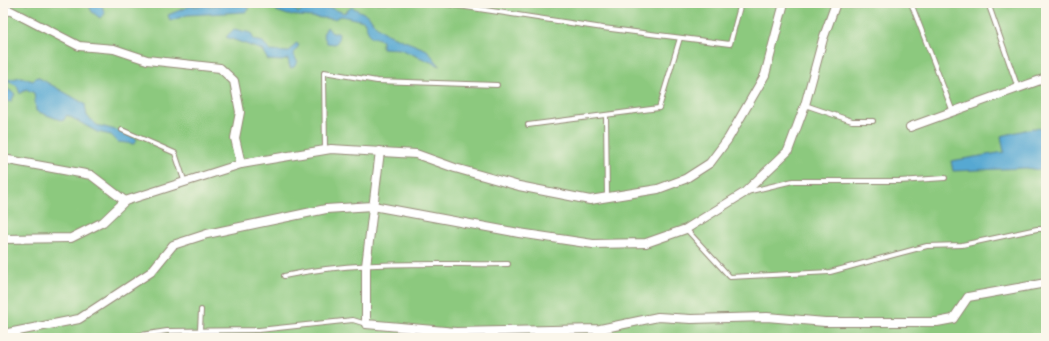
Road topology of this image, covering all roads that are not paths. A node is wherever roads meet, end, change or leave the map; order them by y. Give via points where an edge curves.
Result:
1 (438, 3) edge
2 (741, 3) edge
3 (784, 3) edge
4 (836, 3) edge
5 (911, 3) edge
6 (988, 3) edge
7 (3, 10) edge
8 (680, 38) junction
9 (1046, 78) edge
10 (497, 85) dead end
11 (1018, 88) junction
12 (805, 105) junction
13 (953, 112) junction
14 (606, 115) junction
15 (873, 121) dead end
16 (528, 125) dead end
17 (910, 127) dead end
18 (122, 130) dead end
19 (325, 150) junction
20 (380, 151) junction
21 (3, 159) edge
22 (241, 164) junction
23 (945, 178) dead end
24 (185, 183) junction
25 (744, 193) junction
26 (607, 198) junction
27 (125, 201) junction
28 (373, 206) junction
29 (686, 229) junction
30 (1046, 229) edge
31 (3, 238) edge
32 (508, 264) dead end
33 (366, 266) junction
34 (284, 276) dead end
35 (1046, 283) edge
36 (201, 310) dead end
37 (366, 324) junction
38 (200, 330) junction
39 (3, 334) edge
40 (128, 337) edge

1 - 8 lane
2 - 8 lane via 730,44
3 - 26 street via 765,75 728,139 710,163 685,179 658,189
4 - 12 street
5 - 13 lane
6 - 11 lane
7 - 22 street via 11,10 79,46 114,49 147,60 220,68 234,81 240,112 235,138
8 - 14 lane via 659,108
9 - 11 street
10 - 19 lane via 376,81 324,72
11 - 13 street
12 - 15 lane via 852,121
12 - 25 street via 788,151
13 - 17 street
14 - 16 lane
14 - 26 lane
18 - 24 lane via 175,153
19 - 20 street
19 - 22 street
20 - 26 street via 416,154 519,186 590,200
20 - 28 street
21 - 27 street via 91,175
22 - 24 street
23 - 25 lane via 899,181 794,181
24 - 27 street
25 - 29 street
27 - 31 street via 103,222 71,238
28 - 29 street via 593,244 646,243
28 - 33 street
28 - 39 street via 326,209 207,234 173,245 151,272 80,319
29 - 30 lane via 730,277 830,272 927,246 962,245
32 - 33 lane
33 - 34 lane via 314,270
33 - 37 street
35 - 37 street via 968,297 953,319 937,322 825,322 767,317 658,317 600,329 456,332
36 - 38 lane
37 - 38 lane via 353,320 259,330
38 - 40 lane via 167,331

